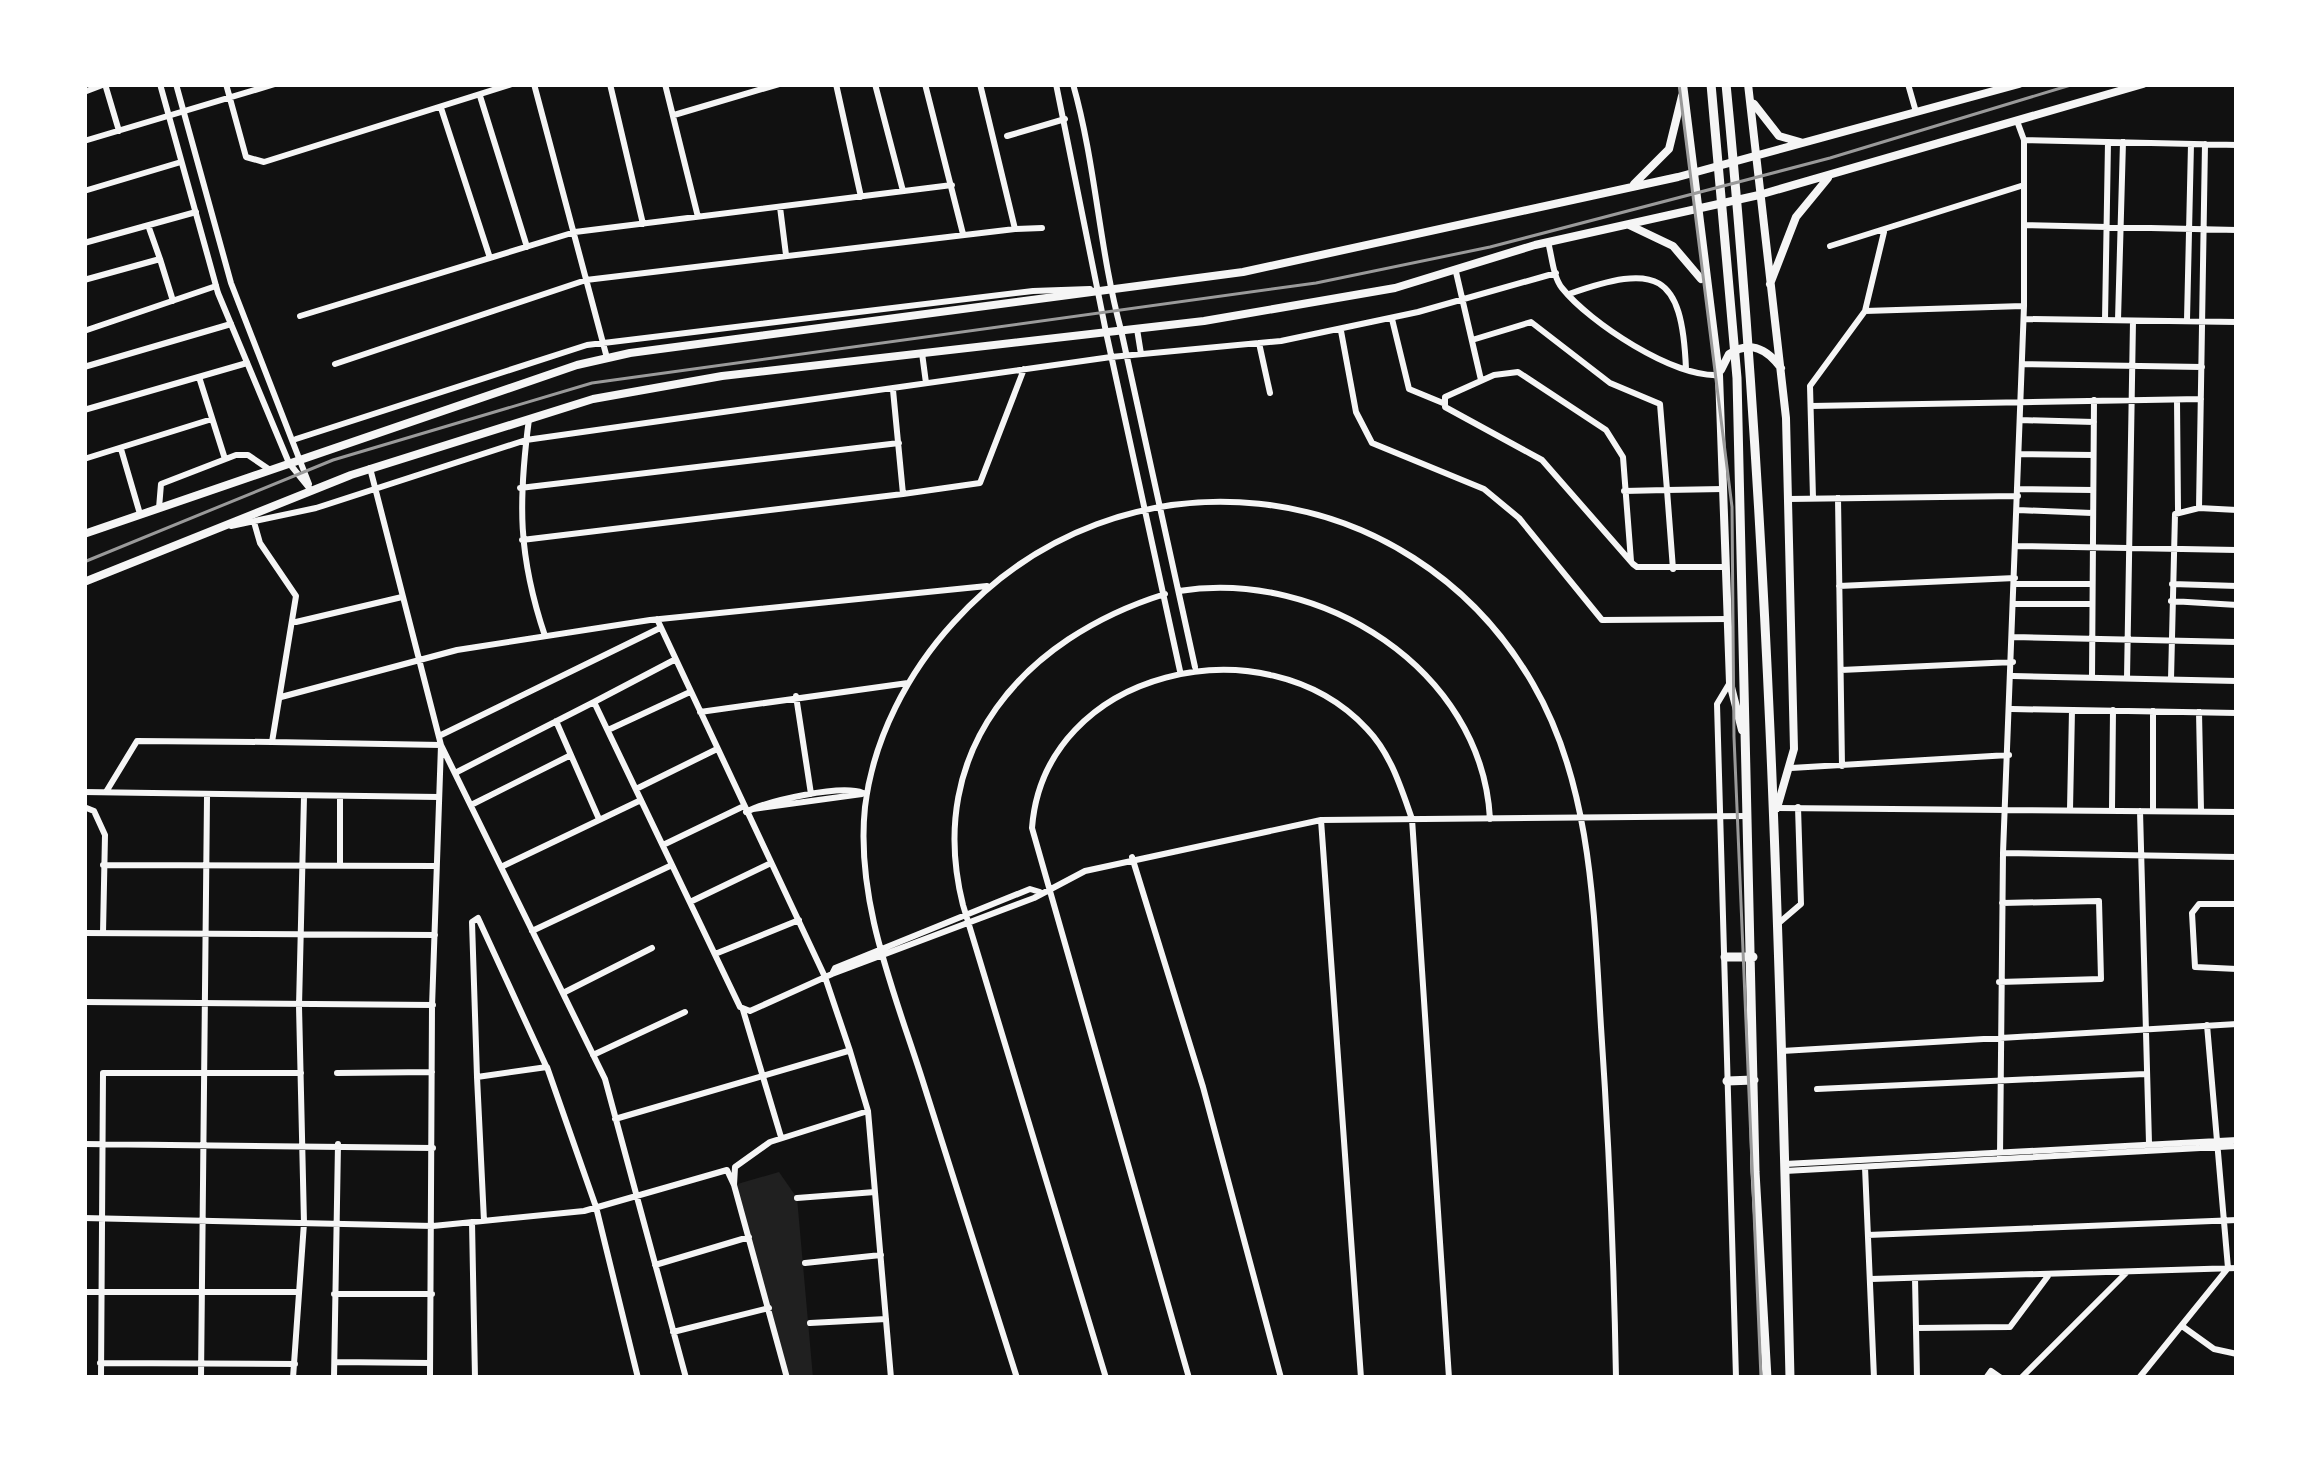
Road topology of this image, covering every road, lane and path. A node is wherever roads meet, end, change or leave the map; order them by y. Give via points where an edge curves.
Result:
1 (105, 84) edge
2 (160, 84) edge
3 (176, 84) edge
4 (226, 84) edge
5 (275, 84) edge
6 (512, 84) edge
7 (534, 84) edge
8 (610, 84) edge
9 (664, 84) edge
10 (779, 84) edge
11 (836, 84) edge
12 (875, 84) edge
13 (925, 84) edge
14 (980, 84) edge
15 (1683, 84) edge
16 (1711, 84) edge
17 (1726, 84) edge
18 (1908, 84) edge
19 (2020, 84) edge
20 (2143, 84) edge
21 (1073, 85) edge
22 (1056, 86) edge
23 (1748, 88) edge
24 (84, 92) edge
25 (480, 94) junction
26 (230, 97) junction
27 (440, 106) junction
28 (1916, 112) junction
29 (184, 113) junction
30 (674, 115) junction
31 (169, 117) junction
32 (1065, 118) junction
33 (2015, 118) junction
34 (119, 131) junction
35 (1007, 136) dead end
36 (2024, 140) junction
37 (84, 141) edge
38 (1806, 142) junction
39 (2108, 142) junction
40 (2123, 142) junction
41 (2191, 144) junction
42 (2205, 144) junction
43 (2237, 145) edge
44 (1757, 157) junction
45 (181, 162) junction
46 (1833, 173) junction
47 (1693, 174) junction
48 (952, 185) junction
49 (2024, 185) junction
50 (1628, 189) junction
51 (84, 191) edge
52 (904, 191) junction
53 (1759, 195) junction
54 (861, 197) junction
55 (780, 207) junction
56 (1697, 208) junction
57 (196, 212) junction
58 (698, 217) junction
59 (643, 224) junction
60 (1626, 224) junction
61 (148, 225) junction
62 (2025, 225) junction
63 (2122, 227) junction
64 (1042, 228) dead end
65 (2106, 228) junction
66 (2205, 228) junction
67 (2189, 229) junction
68 (1016, 230) junction
69 (2237, 230) edge
70 (575, 232) junction
71 (1884, 232) junction
72 (963, 234) junction
73 (1548, 242) junction
74 (84, 243) edge
75 (1830, 246) dead end
76 (527, 247) junction
77 (786, 255) junction
78 (490, 258) junction
79 (160, 259) junction
80 (1456, 272) junction
81 (1556, 273) junction
82 (84, 280) edge
83 (586, 280) junction
84 (217, 286) junction
85 (1705, 286) junction
86 (1109, 288) junction
87 (1769, 289) junction
88 (1096, 290) junction
89 (1569, 294) junction
90 (1463, 298) junction
91 (173, 301) junction
92 (2024, 306) junction
93 (1865, 311) junction
94 (300, 316) dead end
95 (1392, 319) junction
96 (2024, 319) junction
97 (2105, 320) junction
98 (2118, 320) junction
99 (2133, 321) junction
100 (2187, 322) junction
101 (2202, 322) junction
102 (2237, 322) edge
103 (231, 324) junction
104 (1137, 329) junction
105 (1121, 330) junction
106 (84, 331) edge
107 (1340, 331) junction
108 (1106, 332) junction
109 (1472, 340) junction
110 (1259, 343) junction
111 (602, 344) junction
112 (922, 353) junction
113 (1142, 354) junction
114 (1128, 356) junction
115 (1111, 357) junction
116 (607, 358) junction
117 (248, 363) junction
118 (335, 364) dead end
119 (2022, 364) junction
120 (84, 367) edge
121 (2201, 367) junction
122 (2133, 368) junction
123 (1686, 369) junction
124 (1782, 369) junction
125 (1024, 370) junction
126 (1719, 375) junction
127 (199, 377) junction
128 (1481, 380) junction
129 (926, 383) junction
130 (892, 388) junction
131 (1270, 393) dead end
132 (2201, 399) junction
133 (2094, 400) junction
134 (2133, 400) junction
135 (2177, 400) junction
136 (2020, 402) junction
137 (1443, 403) junction
138 (1811, 406) junction
139 (84, 410) edge
140 (212, 419) junction
141 (529, 419) junction
142 (2020, 420) junction
143 (2094, 422) junction
144 (296, 439) junction
145 (526, 440) junction
146 (899, 443) junction
147 (121, 448) junction
148 (2019, 454) junction
149 (2093, 455) junction
150 (304, 458) junction
151 (84, 459) edge
152 (225, 459) junction
153 (289, 464) junction
154 (370, 468) junction
155 (270, 470) junction
156 (520, 488) junction
157 (310, 489) junction
158 (1723, 489) junction
159 (376, 490) junction
160 (1667, 490) junction
161 (2093, 490) junction
162 (1624, 491) junction
163 (2018, 492) junction
164 (903, 494) junction
165 (1814, 498) junction
166 (1838, 498) junction
167 (1788, 499) junction
168 (1162, 504) junction
169 (1147, 506) junction
170 (159, 508) junction
171 (316, 508) junction
172 (2199, 508) junction
173 (2018, 510) junction
174 (2237, 510) edge
175 (2177, 511) junction
176 (2093, 513) junction
177 (140, 514) junction
178 (254, 522) junction
179 (213, 529) junction
180 (84, 534) edge
181 (522, 541) junction
182 (2017, 546) junction
183 (2093, 548) junction
184 (2133, 549) junction
185 (2173, 549) junction
186 (2237, 550) edge
187 (1631, 561) junction
188 (1726, 567) junction
189 (1673, 569) junction
190 (2016, 581) junction
191 (84, 582) edge
192 (2092, 584) junction
193 (2172, 584) junction
194 (988, 586) junction
195 (1839, 586) junction
196 (2237, 586) edge
197 (1179, 591) junction
198 (1166, 593) junction
199 (402, 596) junction
200 (2171, 601) junction
201 (2015, 604) junction
202 (2092, 604) junction
203 (2237, 605) edge
204 (1728, 619) junction
205 (296, 622) junction
206 (658, 624) junction
207 (545, 636) junction
208 (2014, 637) junction
209 (2169, 639) junction
210 (2092, 640) junction
211 (2129, 641) junction
212 (2237, 642) edge
213 (418, 660) junction
214 (674, 660) junction
215 (2013, 662) junction
216 (1195, 668) junction
217 (1841, 670) junction
218 (1180, 671) junction
219 (2013, 676) junction
220 (2092, 677) junction
221 (2127, 679) junction
222 (2170, 680) junction
223 (2237, 681) edge
224 (1730, 682) junction
225 (908, 683) junction
226 (690, 692) junction
227 (281, 697) junction
228 (796, 697) junction
229 (594, 702) junction
230 (2012, 709) junction
231 (2072, 710) junction
232 (2113, 710) junction
233 (2153, 711) junction
234 (700, 712) junction
235 (2199, 712) junction
236 (2237, 712) edge
237 (556, 721) junction
238 (608, 730) junction
239 (440, 741) junction
240 (272, 742) junction
241 (1746, 743) junction
242 (717, 749) junction
243 (572, 755) junction
244 (2010, 755) junction
245 (1842, 766) junction
246 (1791, 767) junction
247 (454, 773) junction
248 (636, 789) junction
249 (84, 792) edge
250 (106, 792) junction
251 (865, 793) junction
252 (207, 797) junction
253 (304, 797) junction
254 (340, 797) junction
255 (440, 797) junction
256 (811, 799) junction
257 (641, 800) junction
258 (470, 805) junction
259 (84, 807) edge
260 (1777, 808) junction
261 (1798, 808) junction
262 (748, 809) junction
263 (2006, 809) junction
264 (2070, 810) junction
265 (2113, 811) junction
266 (2140, 811) junction
267 (2153, 811) junction
268 (2201, 811) junction
269 (2237, 812) edge
270 (1720, 816) junction
271 (1751, 816) junction
272 (1580, 818) junction
273 (599, 819) junction
274 (1412, 819) junction
275 (1490, 819) junction
276 (1321, 820) junction
277 (663, 845) junction
278 (2003, 853) junction
279 (2140, 855) junction
280 (1132, 857) junction
281 (2237, 857) edge
282 (771, 862) junction
283 (304, 863) junction
284 (340, 864) junction
285 (206, 865) junction
286 (673, 865) junction
287 (104, 866) junction
288 (437, 866) junction
289 (501, 867) junction
290 (1043, 890) junction
291 (690, 902) junction
292 (2002, 903) junction
293 (2237, 904) edge
294 (966, 918) junction
295 (799, 920) junction
296 (1780, 922) junction
297 (532, 931) junction
298 (103, 933) junction
299 (84, 934) edge
300 (206, 935) junction
301 (299, 935) junction
302 (435, 935) junction
303 (880, 947) junction
304 (652, 948) dead end
305 (715, 954) junction
306 (884, 957) junction
307 (1724, 957) junction
308 (1753, 957) junction
309 (2237, 969) edge
310 (828, 975) junction
311 (1999, 982) junction
312 (563, 993) junction
313 (84, 1002) edge
314 (205, 1003) junction
315 (433, 1005) junction
316 (299, 1006) junction
317 (742, 1010) junction
318 (685, 1012) dead end
319 (2237, 1024) edge
320 (2206, 1025) junction
321 (2143, 1030) junction
322 (1998, 1037) junction
323 (850, 1051) junction
324 (1782, 1051) junction
325 (593, 1054) junction
326 (547, 1067) junction
327 (432, 1072) junction
328 (204, 1073) junction
329 (301, 1073) junction
330 (337, 1073) dead end
331 (2145, 1074) junction
332 (477, 1077) junction
333 (765, 1079) junction
334 (1754, 1080) junction
335 (1727, 1081) junction
336 (1999, 1081) junction
337 (1817, 1090) dead end
338 (868, 1111) junction
339 (615, 1119) junction
340 (781, 1137) junction
341 (2237, 1143) edge
342 (84, 1144) edge
343 (204, 1144) junction
344 (303, 1144) junction
345 (338, 1144) junction
346 (2220, 1144) junction
347 (104, 1145) junction
348 (433, 1148) junction
349 (2149, 1148) junction
350 (2000, 1157) junction
351 (1785, 1167) junction
352 (1865, 1167) junction
353 (734, 1185) junction
354 (875, 1192) junction
355 (636, 1197) junction
356 (797, 1198) dead end
357 (596, 1208) junction
358 (84, 1218) edge
359 (103, 1219) junction
360 (2232, 1220) edge
361 (203, 1221) junction
362 (484, 1221) junction
363 (472, 1222) junction
364 (304, 1223) junction
365 (336, 1224) junction
366 (433, 1226) junction
367 (1868, 1235) junction
368 (750, 1237) junction
369 (881, 1255) junction
370 (805, 1263) dead end
371 (655, 1265) junction
372 (2232, 1268) edge
373 (2126, 1273) junction
374 (2049, 1275) junction
375 (1915, 1278) junction
376 (1870, 1280) junction
377 (84, 1292) edge
378 (101, 1292) junction
379 (299, 1292) junction
380 (202, 1293) junction
381 (334, 1294) junction
382 (432, 1294) junction
383 (769, 1308) junction
384 (886, 1319) junction
385 (810, 1323) dead end
386 (2182, 1326) junction
387 (1916, 1328) junction
388 (673, 1332) junction
389 (2237, 1354) edge
390 (334, 1362) junction
391 (100, 1363) junction
392 (430, 1363) junction
393 (295, 1364) junction
394 (202, 1365) junction
395 (787, 1376) edge
396 (100, 1378) edge
397 (201, 1378) edge
398 (293, 1378) edge
399 (334, 1378) edge
400 (430, 1378) edge
401 (475, 1378) edge
402 (638, 1378) edge
403 (686, 1378) edge
404 (771, 1378) edge
405 (891, 1378) edge
406 (1017, 1378) edge
407 (1106, 1378) edge
408 (1189, 1378) edge
409 (1281, 1378) edge
410 (1361, 1378) edge
411 (1449, 1378) edge
412 (1616, 1378) edge
413 (1736, 1378) edge
414 (1767, 1378) edge
415 (1790, 1378) edge
416 (1874, 1378) edge
417 (1917, 1378) edge
418 (1985, 1378) edge
419 (2002, 1378) edge
420 (2020, 1378) edge
421 (2139, 1378) edge

1 - 24 street
1 - 34 street
2 - 31 street
3 - 29 street
4 - 26 street
5 - 26 street
6 - 25 street
7 - 70 street
8 - 59 street
9 - 30 street
10 - 30 street
11 - 54 street
12 - 52 street
13 - 48 street
14 - 68 street
15 - 47 main road
15 - 50 main road via 1669,149
16 - 241 main road via 1737,378
17 - 260 main road via 1754,378
18 - 28 street
19 - 28 main road
20 - 33 main road
21 - 22 street
21 - 86 street
22 - 32 street
23 - 38 main road via 1779,136
23 - 44 main road
25 - 27 street
25 - 76 street
26 - 27 street via 246,157 264,162
26 - 29 street
27 - 78 street
28 - 38 main road
29 - 31 street
29 - 144 street via 231,283
30 - 58 street
31 - 34 street
31 - 45 street
32 - 35 street
32 - 88 street
33 - 36 street
33 - 46 main road
34 - 37 street
36 - 39 street
36 - 49 street
38 - 44 main road
39 - 40 street
39 - 65 street
40 - 41 street
40 - 63 street
41 - 42 street
41 - 67 street
42 - 43 street
42 - 66 street
44 - 47 main road
44 - 53 main road
45 - 51 street
45 - 57 street
46 - 53 main road
46 - 87 main road via 1796,217
47 - 50 main road
47 - 56 main road
48 - 52 street
48 - 72 street
49 - 62 street
49 - 71 street
50 - 86 main road via 1243,272
52 - 54 street
53 - 56 main road
53 - 87 main road
54 - 55 street
55 - 58 street
55 - 77 street
56 - 60 main road
56 - 85 main road
57 - 61 street
57 - 84 street
58 - 59 street
59 - 70 street
60 - 73 main road
60 - 85 main road via 1673,246
61 - 74 street
61 - 79 street
62 - 65 street
62 - 92 street
63 - 65 street
63 - 67 street
63 - 98 street
64 - 68 street
65 - 97 street
66 - 67 street
66 - 69 street
66 - 101 street
67 - 100 street
68 - 72 street
70 - 76 street
70 - 83 street
71 - 75 street
71 - 93 street
72 - 77 street
73 - 80 main road
73 - 81 street
76 - 78 street
77 - 83 street
78 - 94 street
79 - 82 street
79 - 91 street
80 - 90 street
80 - 104 main road
81 - 89 street
81 - 90 street
83 - 111 street
83 - 118 street
84 - 91 street
84 - 103 street
85 - 126 main road
86 - 88 main road
86 - 105 street
87 - 124 main road
88 - 108 street
88 - 111 street
88 - 116 main road
89 - 123 street via 1635,346
89 - 123 street via 1624,277 1658,279 1683,319
90 - 95 street
90 - 109 street
91 - 106 street
92 - 93 street
92 - 96 street
93 - 138 street via 1813,379
95 - 107 street
95 - 137 street via 1409,389
96 - 97 street
96 - 119 street
97 - 98 street
98 - 99 street
99 - 100 street
99 - 122 street
100 - 101 street
101 - 102 street
101 - 121 street
103 - 117 street
103 - 120 street
104 - 105 main road
104 - 113 street
105 - 108 main road
105 - 114 street
107 - 110 street
107 - 204 street via 1356,412 1372,443 1484,489 1519,518 1602,620
108 - 112 main road
108 - 115 street
109 - 128 street
109 - 160 street via 1531,322 1610,383 1660,404
110 - 113 street
110 - 131 street
111 - 116 street
111 - 144 street
112 - 129 street
112 - 141 main road via 722,376
113 - 114 street
114 - 115 street
114 - 168 street
115 - 125 street
115 - 169 street
116 - 150 main road
117 - 127 street
117 - 153 street
119 - 122 street
119 - 136 street
121 - 122 street
121 - 132 street
122 - 134 street
123 - 126 street
124 - 126 main road via 1771,354 1747,346 1729,354
124 - 167 main road
125 - 129 street
125 - 164 street via 980,483
126 - 158 main road
127 - 139 street
127 - 140 street
128 - 137 street
128 - 162 street via 1527,375 1606,430 1623,458
129 - 130 street
130 - 145 street
130 - 146 street
132 - 135 street
132 - 172 street
133 - 134 street
133 - 136 street
133 - 143 street
134 - 135 street
134 - 184 street
135 - 175 street
136 - 138 street
136 - 142 street
137 - 187 street via 1542,460
138 - 165 street
140 - 147 street
140 - 152 street
141 - 145 street
141 - 154 main road
142 - 143 street
142 - 148 street
143 - 149 street
144 - 150 street
145 - 156 street
145 - 159 street
146 - 156 street
146 - 164 street
147 - 151 street
147 - 177 street
148 - 149 street
148 - 163 street
149 - 161 street
150 - 153 main road
150 - 157 street
152 - 155 street via 248,455
152 - 170 street via 158,486
153 - 155 main road
153 - 157 street
154 - 157 main road
154 - 159 street
155 - 170 main road
156 - 181 street
157 - 171 street
157 - 179 main road
158 - 160 street
158 - 188 main road
159 - 171 street
159 - 199 street
160 - 162 street
160 - 189 street
161 - 163 street
161 - 176 street
162 - 187 street
163 - 166 street
163 - 173 street
164 - 181 street
165 - 166 street
165 - 167 street
166 - 195 street
167 - 246 main road
168 - 169 street
168 - 197 street
168 - 272 street via 1276,507 1359,531 1428,571 1488,624 1531,680
169 - 194 street via 1055,539
169 - 198 street
170 - 177 main road
171 - 178 street
172 - 174 street
172 - 175 street
173 - 176 street
173 - 182 street
175 - 185 street
176 - 183 street
177 - 180 main road
178 - 179 street
178 - 205 street via 295,590
179 - 191 main road
181 - 207 street
182 - 183 street
182 - 190 street
183 - 184 street
183 - 192 street
184 - 185 street
184 - 211 street
185 - 186 street
185 - 193 street
187 - 189 street
188 - 189 street
188 - 204 main road
190 - 192 street
190 - 195 street
190 - 201 street
192 - 202 street
193 - 196 street
193 - 200 street
194 - 206 street
194 - 225 street
195 - 217 street
197 - 216 street
197 - 275 street via 1277,592 1394,647 1454,708 1476,755
198 - 218 street
198 - 294 street via 1076,632 1038,660 986,721 956,800 952,843
199 - 205 street
199 - 213 street
200 - 203 street
200 - 209 street
201 - 202 street
201 - 208 street
202 - 210 street
204 - 224 main road
205 - 227 street
206 - 207 street
206 - 214 street
206 - 239 street
207 - 213 street
208 - 210 street
208 - 215 street
209 - 211 street
209 - 212 street
209 - 222 street
210 - 211 street
210 - 220 street
211 - 221 street
213 - 227 street
213 - 239 street
214 - 226 street
214 - 229 street
215 - 217 street
215 - 219 street
216 - 218 street
216 - 274 street via 1268,673 1343,709 1384,752
217 - 245 street
218 - 290 street via 1118,698 1053,757 1032,828
219 - 220 street
219 - 230 street
220 - 221 street
221 - 222 street
222 - 223 street
224 - 241 main road
224 - 270 street via 1718,698
225 - 228 street
225 - 251 street
226 - 234 street
226 - 238 street
227 - 240 street
228 - 234 street
228 - 256 street
229 - 237 street
229 - 238 street
230 - 231 street
230 - 244 street
231 - 232 street
231 - 264 street
232 - 233 street
232 - 265 street
233 - 235 street
233 - 267 street
234 - 242 street
235 - 236 street
235 - 268 street
237 - 243 street
237 - 247 street
238 - 248 street
239 - 240 street
239 - 247 street
239 - 255 street
240 - 250 street via 137,741
241 - 271 main road
242 - 248 street
242 - 262 street
243 - 258 street
243 - 273 street
244 - 245 street
244 - 263 street
245 - 246 street
246 - 260 main road
247 - 258 street
248 - 257 street
249 - 250 street
250 - 252 street
251 - 256 street
251 - 303 street via 864,864
252 - 253 street
252 - 285 street
253 - 254 street
253 - 283 street
254 - 255 street
254 - 284 street
255 - 288 street
256 - 262 street
257 - 273 street
257 - 277 street
258 - 289 street
259 - 287 street via 102,823
260 - 261 street
260 - 296 main road
261 - 263 street
261 - 296 street via 1801,904
262 - 277 street
262 - 282 street
263 - 264 street
263 - 278 street
264 - 265 street
265 - 266 street
266 - 267 street
266 - 279 street
267 - 268 street
268 - 269 street
270 - 271 street
270 - 272 street
270 - 307 street
271 - 308 main road
272 - 275 street
272 - 412 street via 1609,1143
273 - 289 street
274 - 275 street
274 - 276 street
274 - 411 street
276 - 280 street
276 - 410 street
277 - 286 street
278 - 279 street
278 - 292 street
279 - 281 street
279 - 321 street
280 - 290 street
280 - 409 street
282 - 291 street
282 - 295 street
283 - 284 street
283 - 285 street
283 - 301 street
284 - 288 street
285 - 287 street
285 - 300 street
286 - 291 street
286 - 297 street
287 - 298 street
288 - 302 street
289 - 297 street
290 - 294 street
290 - 408 street
291 - 305 street
292 - 311 street
292 - 311 street via 2098,901 2101,980
293 - 309 street via 2199,904 2192,913 2194,967
294 - 303 street
294 - 306 street
294 - 407 street
295 - 305 street
295 - 310 street
296 - 324 main road
297 - 312 street
298 - 299 street
298 - 300 street
300 - 301 street
300 - 314 street
301 - 302 street
301 - 316 street
302 - 315 street
303 - 306 street
303 - 310 street
304 - 312 street
305 - 317 street
306 - 310 street
306 - 406 street
307 - 308 main road
307 - 335 street
308 - 334 main road
310 - 317 street
310 - 323 street
311 - 322 street
312 - 325 street
313 - 314 street
314 - 316 street
314 - 328 street
315 - 316 street
315 - 327 street
316 - 329 street
317 - 333 street
318 - 325 street
319 - 320 street
320 - 321 street
320 - 346 street
321 - 322 street
321 - 331 street
322 - 324 street
322 - 336 street
323 - 333 street
323 - 338 street
324 - 351 main road
325 - 339 street
326 - 332 street
326 - 332 street via 478,918
326 - 357 street
327 - 330 street
327 - 348 street
328 - 329 street
328 - 343 street
328 - 347 street via 103,1073
329 - 344 street
331 - 336 street
331 - 349 street
332 - 362 street
333 - 339 street
333 - 340 street
334 - 335 main road
334 - 414 main road
335 - 413 street
336 - 337 street
336 - 350 street
338 - 340 street
338 - 354 street
339 - 355 street
340 - 353 street via 735,1167
341 - 346 street
342 - 347 street
343 - 344 street
343 - 347 street
343 - 361 street
344 - 345 street
344 - 364 street
345 - 348 street
345 - 365 street
346 - 349 street
346 - 360 street
347 - 359 street
348 - 366 street
349 - 350 street
350 - 351 street
350 - 352 street
351 - 352 street
351 - 415 main road
352 - 367 street
353 - 355 street via 727,1170
353 - 368 street
354 - 356 street
354 - 369 street
355 - 357 street
355 - 371 street
357 - 362 street
357 - 402 street
358 - 359 street
359 - 361 street
359 - 378 street
360 - 367 street
360 - 372 street
361 - 364 street
361 - 380 street
362 - 363 street
363 - 366 street
363 - 401 street
364 - 365 street
364 - 379 street
365 - 366 street
365 - 381 street
366 - 382 street
367 - 376 street
368 - 371 street
368 - 383 street
369 - 370 street
369 - 384 street
371 - 388 street
372 - 373 street
372 - 386 street
373 - 374 street
373 - 420 street
374 - 375 street
374 - 387 street via 2010,1327
375 - 376 street
375 - 387 street
376 - 416 street
377 - 378 street
378 - 380 street
378 - 391 street
379 - 380 street
379 - 393 street
380 - 394 street
381 - 382 street
381 - 390 street
382 - 392 street
383 - 388 street
383 - 395 street
384 - 385 street
384 - 405 street
386 - 389 street
386 - 421 street
387 - 417 street
388 - 403 street
390 - 392 street
390 - 399 street
391 - 394 street
391 - 396 street
392 - 400 street
393 - 394 street
393 - 398 street
394 - 397 street
395 - 404 street
418 - 419 street

